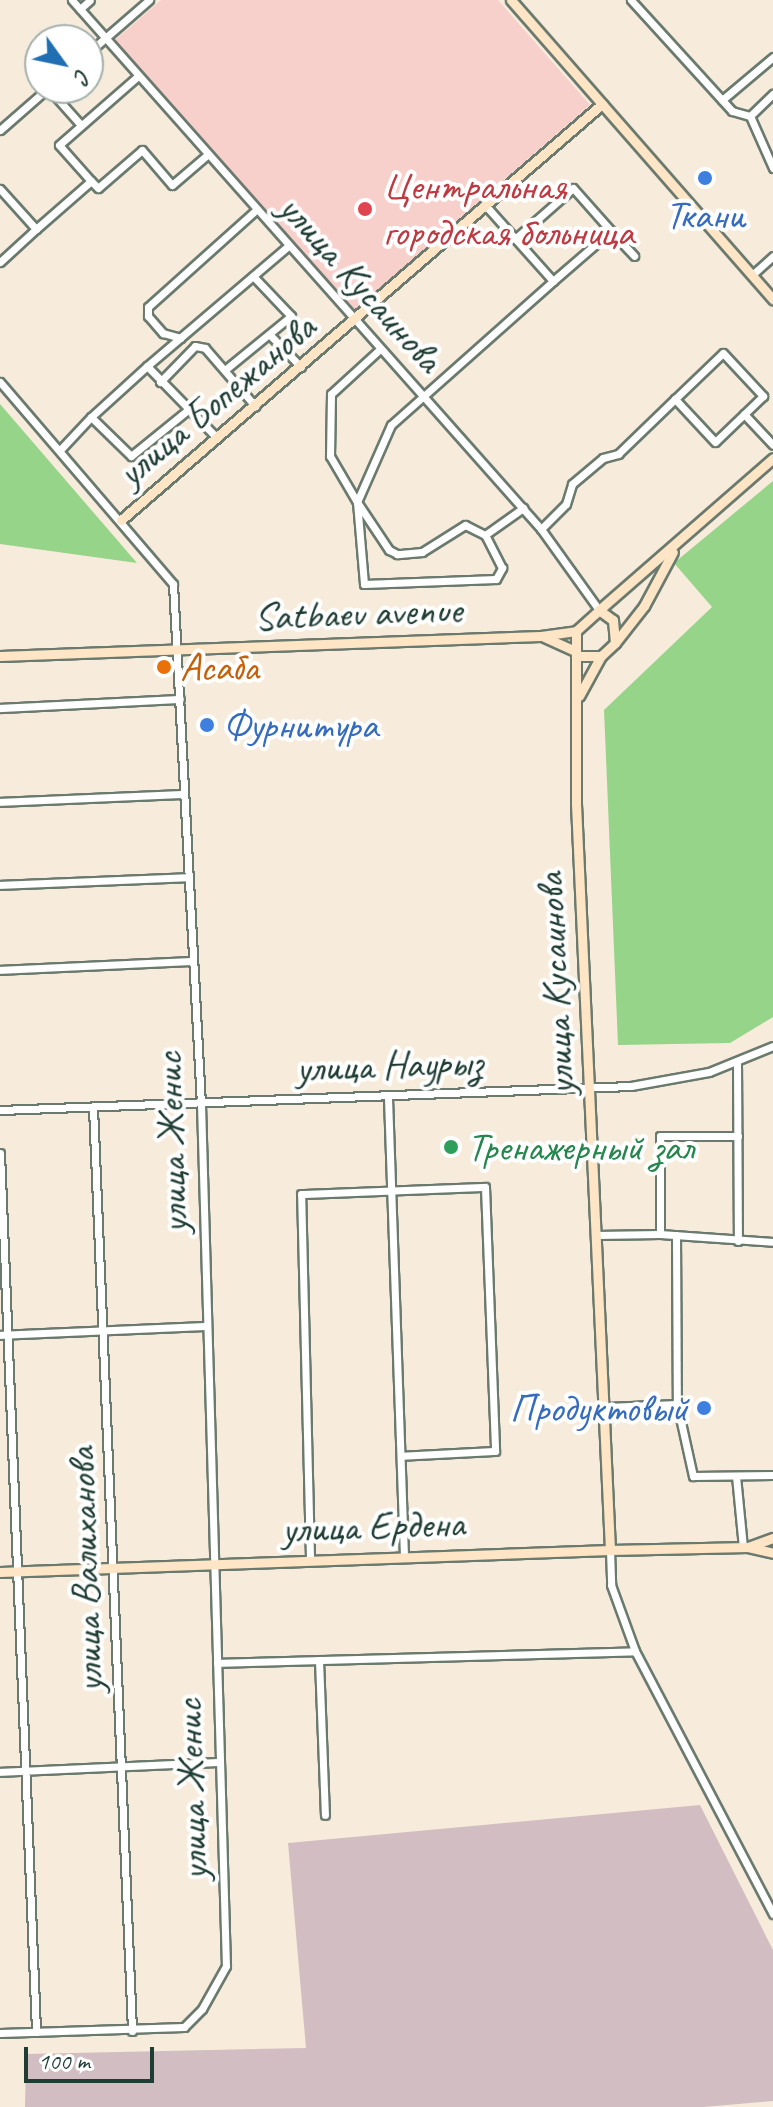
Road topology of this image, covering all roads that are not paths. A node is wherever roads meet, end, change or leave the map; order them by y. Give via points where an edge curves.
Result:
1 (72, 0) edge
2 (90, 0) edge
3 (149, 0) edge
4 (511, 0) edge
5 (631, 0) edge
6 (80, 9) junction
7 (105, 39) junction
8 (773, 57) edge
9 (138, 76) junction
10 (773, 94) edge
11 (722, 100) junction
12 (766, 101) junction
13 (30, 104) edge
14 (62, 104) edge
15 (602, 104) junction
16 (773, 108) edge
17 (750, 116) junction
18 (81, 125) junction
19 (0, 130) edge
20 (207, 155) junction
21 (773, 168) edge
22 (91, 181) junction
23 (0, 189) edge
24 (486, 206) junction
25 (256, 210) junction
26 (36, 229) junction
27 (611, 231) junction
28 (515, 239) junction
29 (288, 246) junction
30 (634, 256) dead end
31 (773, 256) edge
32 (0, 262) edge
33 (752, 275) junction
34 (253, 276) junction
35 (553, 281) junction
36 (773, 299) edge
37 (354, 322) junction
38 (271, 336) junction
39 (180, 338) junction
40 (379, 350) junction
41 (147, 366) junction
42 (301, 367) junction
43 (226, 369) junction
44 (0, 382) edge
45 (160, 382) junction
46 (421, 396) junction
47 (675, 399) junction
48 (255, 406) junction
49 (189, 409) junction
50 (744, 414) junction
51 (91, 417) junction
52 (217, 438) junction
53 (773, 445) edge
54 (60, 450) junction
55 (773, 458) edge
56 (357, 502) junction
57 (523, 508) junction
58 (121, 520) junction
59 (541, 529) junction
60 (485, 535) junction
61 (677, 545) junction
62 (599, 610) junction
63 (576, 631) junction
64 (541, 636) junction
65 (615, 643) junction
66 (177, 648) junction
67 (574, 653) junction
68 (0, 656) edge
69 (601, 656) junction
70 (180, 699) junction
71 (576, 703) junction
72 (0, 708) edge
73 (184, 794) junction
74 (0, 802) edge
75 (189, 877) junction
76 (0, 885) edge
77 (193, 961) junction
78 (0, 970) edge
79 (773, 1046) edge
80 (737, 1062) junction
81 (591, 1085) junction
82 (388, 1098) junction
83 (201, 1104) junction
84 (93, 1107) junction
85 (0, 1110) edge
86 (738, 1136) junction
87 (0, 1153) edge
88 (391, 1190) junction
89 (660, 1234) junction
90 (596, 1235) junction
91 (676, 1235) junction
92 (738, 1241) junction
93 (773, 1242) edge
94 (207, 1326) junction
95 (105, 1331) junction
96 (3, 1335) edge
97 (677, 1404) junction
98 (607, 1407) junction
99 (401, 1456) junction
100 (773, 1475) edge
101 (736, 1476) junction
102 (773, 1538) edge
103 (745, 1547) junction
104 (610, 1550) junction
105 (773, 1553) edge
106 (404, 1556) junction
107 (310, 1557) junction
108 (214, 1561) junction
109 (115, 1566) junction
110 (17, 1571) junction
111 (0, 1572) edge
112 (635, 1651) junction
113 (319, 1660) junction
114 (217, 1663) junction
115 (220, 1762) junction
116 (122, 1766) junction
117 (25, 1771) junction
118 (0, 1772) edge
119 (325, 1815) dead end
120 (773, 1914) edge
121 (132, 2031) junction
122 (36, 2032) junction
123 (0, 2033) edge

1 - 6 street, улица Кусаинова
2 - 6 street
3 - 7 street
4 - 15 street
5 - 11 street
6 - 7 street, улица Кусаинова
7 - 9 street, улица Кусаинова
8 - 11 street
9 - 18 street
9 - 20 street, улица Кусаинова
10 - 12 street
11 - 17 street via 740,117
12 - 16 street
12 - 17 street
13 - 19 street
14 - 18 street
15 - 24 street, улица Бопежанова
15 - 33 street
17 - 21 street
18 - 22 street via 59,145
20 - 22 street via 172,185 142,150 98,188
20 - 25 street, улица Кусаинова
22 - 26 street
23 - 26 street
24 - 28 street
24 - 37 street, улица Бопежанова
25 - 29 street, улица Кусаинова
25 - 39 street via 145,312 163,333
26 - 32 street
27 - 28 street via 573,188
27 - 30 street
27 - 35 street
28 - 35 street
29 - 34 street
29 - 37 street, улица Кусаинова
31 - 33 street
33 - 36 street
34 - 38 street via 291,312
34 - 39 street
35 - 46 street
37 - 40 street, улица Кусаинова
37 - 42 street, улица Бопежанова
38 - 42 street
38 - 43 street
39 - 41 street
40 - 46 street, улица Кусаинова
40 - 56 street via 331,394 330,456
41 - 45 street
41 - 51 street
42 - 48 street, улица Бопежанова
43 - 45 street via 213,352 195,346
43 - 48 street
44 - 54 street, улица Женис
45 - 49 street
46 - 56 street via 391,425
46 - 57 street, улица Кусаинова
47 - 50 street via 715,442
47 - 50 street via 723,353 763,396
47 - 59 street via 618,454 603,458 572,484 566,504
48 - 52 street, улица Бопежанова
49 - 51 street via 131,456
49 - 52 street
50 - 53 street
51 - 54 street
52 - 58 street, улица Бопежанова
54 - 58 street, улица Женис
55 - 61 street
56 - 60 street via 397,554 422,552 465,525
56 - 60 street via 360,578 371,586 496,579 502,568
57 - 59 street, улица Кусаинова
57 - 60 street
58 - 66 street, улица Женис via 173,584
59 - 62 street, улица Кусаинова
61 - 62 street
61 - 65 street via 644,606
62 - 63 street
62 - 65 street via 613,620
63 - 64 street, Satbaev avenue
63 - 67 street, улица Кусаинова
64 - 66 street, Satbaev avenue
64 - 67 street
65 - 69 street
66 - 68 street, Satbaev avenue
66 - 70 street, улица Женис
67 - 69 street
67 - 71 street, улица Кусаинова
69 - 71 street
70 - 72 street
70 - 73 street, улица Женис
71 - 81 street, улица Кусаинова
73 - 74 street
73 - 75 street, улица Женис
75 - 76 street
75 - 77 street, улица Женис
77 - 78 street
77 - 83 street, улица Женис
79 - 80 street, улица Наурыз
80 - 81 street, улица Наурыз via 668,1082
80 - 86 street
81 - 82 street, улица Наурыз
81 - 90 street, улица Кусаинова
82 - 83 street, улица Наурыз
82 - 88 street
83 - 84 street, улица Наурыз
83 - 94 street, улица Женис
84 - 85 street, улица Наурыз
84 - 95 street, улица Валиханова
86 - 89 street via 660,1136
86 - 92 street
87 - 96 street
88 - 99 street
88 - 99 street via 486,1190 496,1448
88 - 107 street via 301,1194
89 - 90 street
89 - 91 street
90 - 98 street, улица Кусаинова
91 - 92 street
91 - 97 street
92 - 93 street
94 - 95 street
94 - 108 street, улица Женис
95 - 96 street
95 - 109 street, улица Валиханова
96 - 110 street
97 - 98 street
97 - 101 street via 688,1471 698,1478
98 - 104 street, улица Кусаинова
99 - 106 street
100 - 101 street
101 - 103 street
102 - 103 street, улица Ердена
103 - 104 street, улица Ердена
103 - 105 street, улица Ердена
104 - 106 street, улица Ердена
104 - 112 street via 611,1585
106 - 107 street, улица Ердена
107 - 108 street, улица Ердена
108 - 109 street, улица Ердена
108 - 114 street, улица Женис
109 - 110 street, улица Ердена
109 - 116 street, улица Валиханова
110 - 111 street, улица Ердена
110 - 117 street
112 - 113 street
112 - 120 street
113 - 114 street
113 - 119 street
114 - 115 street, улица Женис
115 - 116 street
115 - 121 street, улица Женис via 226,1966 202,2009 184,2027
116 - 117 street
116 - 121 street, улица Валиханова
117 - 118 street
117 - 122 street
121 - 122 street
122 - 123 street

